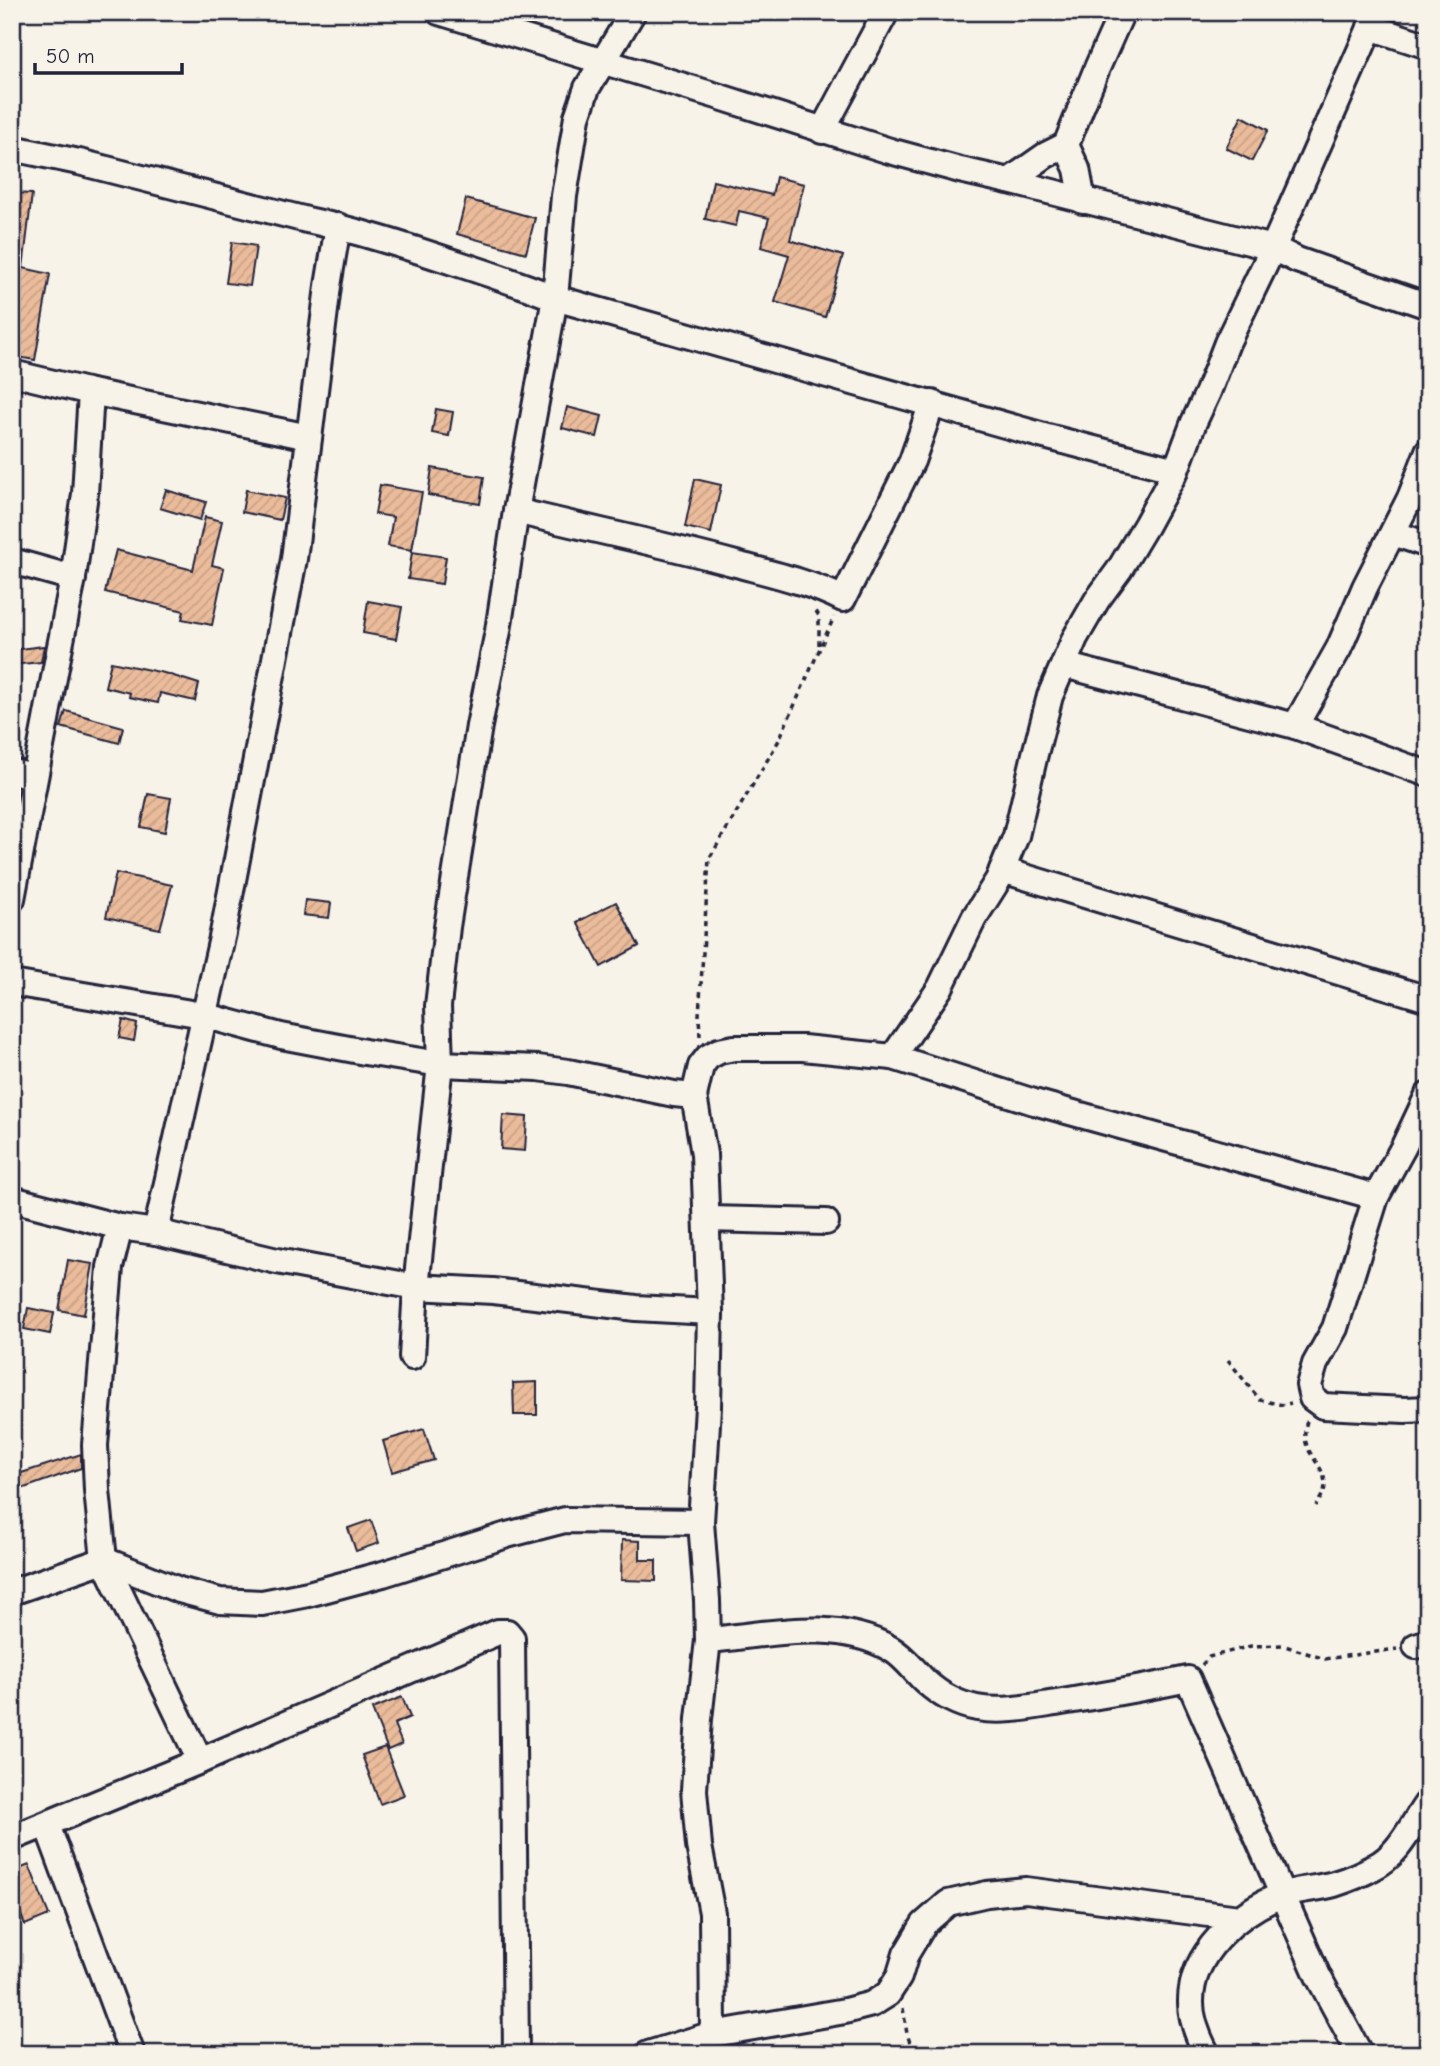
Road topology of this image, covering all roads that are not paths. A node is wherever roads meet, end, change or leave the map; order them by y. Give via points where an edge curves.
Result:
1 (633, 12) edge
2 (886, 12) edge
3 (1122, 12) edge
4 (454, 14) edge
5 (1373, 20) edge
6 (1428, 46) edge
7 (604, 62) junction
8 (822, 131) junction
9 (1066, 145) junction
10 (12, 148) edge
11 (1009, 181) junction
12 (1083, 201) junction
13 (338, 226) junction
14 (1273, 248) junction
15 (555, 298) junction
16 (1428, 306) edge
17 (12, 373) edge
18 (91, 392) junction
19 (932, 403) junction
20 (309, 437) junction
21 (1428, 451) edge
22 (1176, 470) junction
23 (516, 510) junction
24 (1393, 533) junction
25 (1428, 545) edge
26 (12, 561) edge
27 (73, 578) junction
28 (1064, 664) junction
29 (1295, 726) junction
30 (1428, 774) edge
31 (23, 775) edge
32 (1002, 870) junction
33 (12, 899) edge
34 (12, 984) edge
35 (1428, 999) edge
36 (203, 1015) junction
37 (893, 1057) junction
38 (440, 1064) junction
39 (1428, 1095) edge
40 (694, 1096) junction
41 (1376, 1197) junction
42 (12, 1199) edge
43 (708, 1219) junction
44 (826, 1223) dead end
45 (120, 1227) junction
46 (156, 1232) junction
47 (416, 1287) junction
48 (710, 1312) junction
49 (412, 1357) dead end
50 (1428, 1409) edge
51 (701, 1522) junction
52 (104, 1560) junction
53 (12, 1592) edge
54 (708, 1640) junction
55 (200, 1761) junction
56 (1428, 1802) edge
57 (47, 1825) junction
58 (12, 1838) edge
59 (1282, 1895) junction
60 (1239, 1918) junction
61 (713, 2034) junction
62 (655, 2052) edge
63 (132, 2054) edge
64 (516, 2054) edge
65 (1207, 2054) edge
66 (1360, 2054) edge

1 - 7 street
2 - 8 street
3 - 9 street
4 - 7 street
5 - 6 street
5 - 14 street
7 - 8 street
7 - 15 street via 577,117
8 - 11 street
9 - 11 street
9 - 12 street via 1077,169
10 - 13 street
11 - 12 street
12 - 14 street
13 - 15 street
13 - 20 street
14 - 16 street
14 - 22 street via 1227,343
15 - 19 street
15 - 23 street
17 - 18 street
18 - 20 street
18 - 27 street via 85,494
19 - 22 street
19 - 23 street via 912,461 843,599 785,576
20 - 36 street via 294,559 223,933
21 - 24 street
22 - 28 street
23 - 38 street via 447,927 438,1006
24 - 25 street
24 - 29 street via 1339,648
26 - 27 street
27 - 31 street
28 - 29 street
28 - 32 street via 1051,696 1016,836
29 - 30 street
31 - 33 street
32 - 35 street
32 - 37 street via 940,988
34 - 36 street
36 - 38 street via 281,1036
36 - 46 street
37 - 40 street via 803,1048 733,1048 708,1057 701,1066
37 - 41 street via 1034,1102
38 - 40 street via 538,1068
38 - 47 street
39 - 41 street
40 - 43 street
41 - 50 street via 1335,1328 1315,1364 1309,1385 1312,1398 1323,1406
42 - 45 street
43 - 44 street
43 - 48 street
45 - 46 street
45 - 52 street via 110,1267 95,1445
46 - 47 street
47 - 48 street
47 - 49 street
48 - 51 street
51 - 52 street via 565,1520 383,1574 262,1603 220,1601 178,1590
51 - 54 street
52 - 53 street
52 - 55 street
54 - 59 street via 812,1630 863,1638 898,1654 939,1692 978,1709 1030,1707 1188,1679
54 - 61 street via 694,1790 712,1913
55 - 57 street
55 - 64 street via 507,1632 512,1638
56 - 59 street via 1401,1844 1376,1866 1336,1884
57 - 58 street
57 - 63 street
59 - 60 street
59 - 66 street
60 - 61 street via 1026,1890 987,1894 948,1903 924,1924 888,1994 872,2004
60 - 65 street via 1208,1948 1195,1977 1191,2003
61 - 62 street

